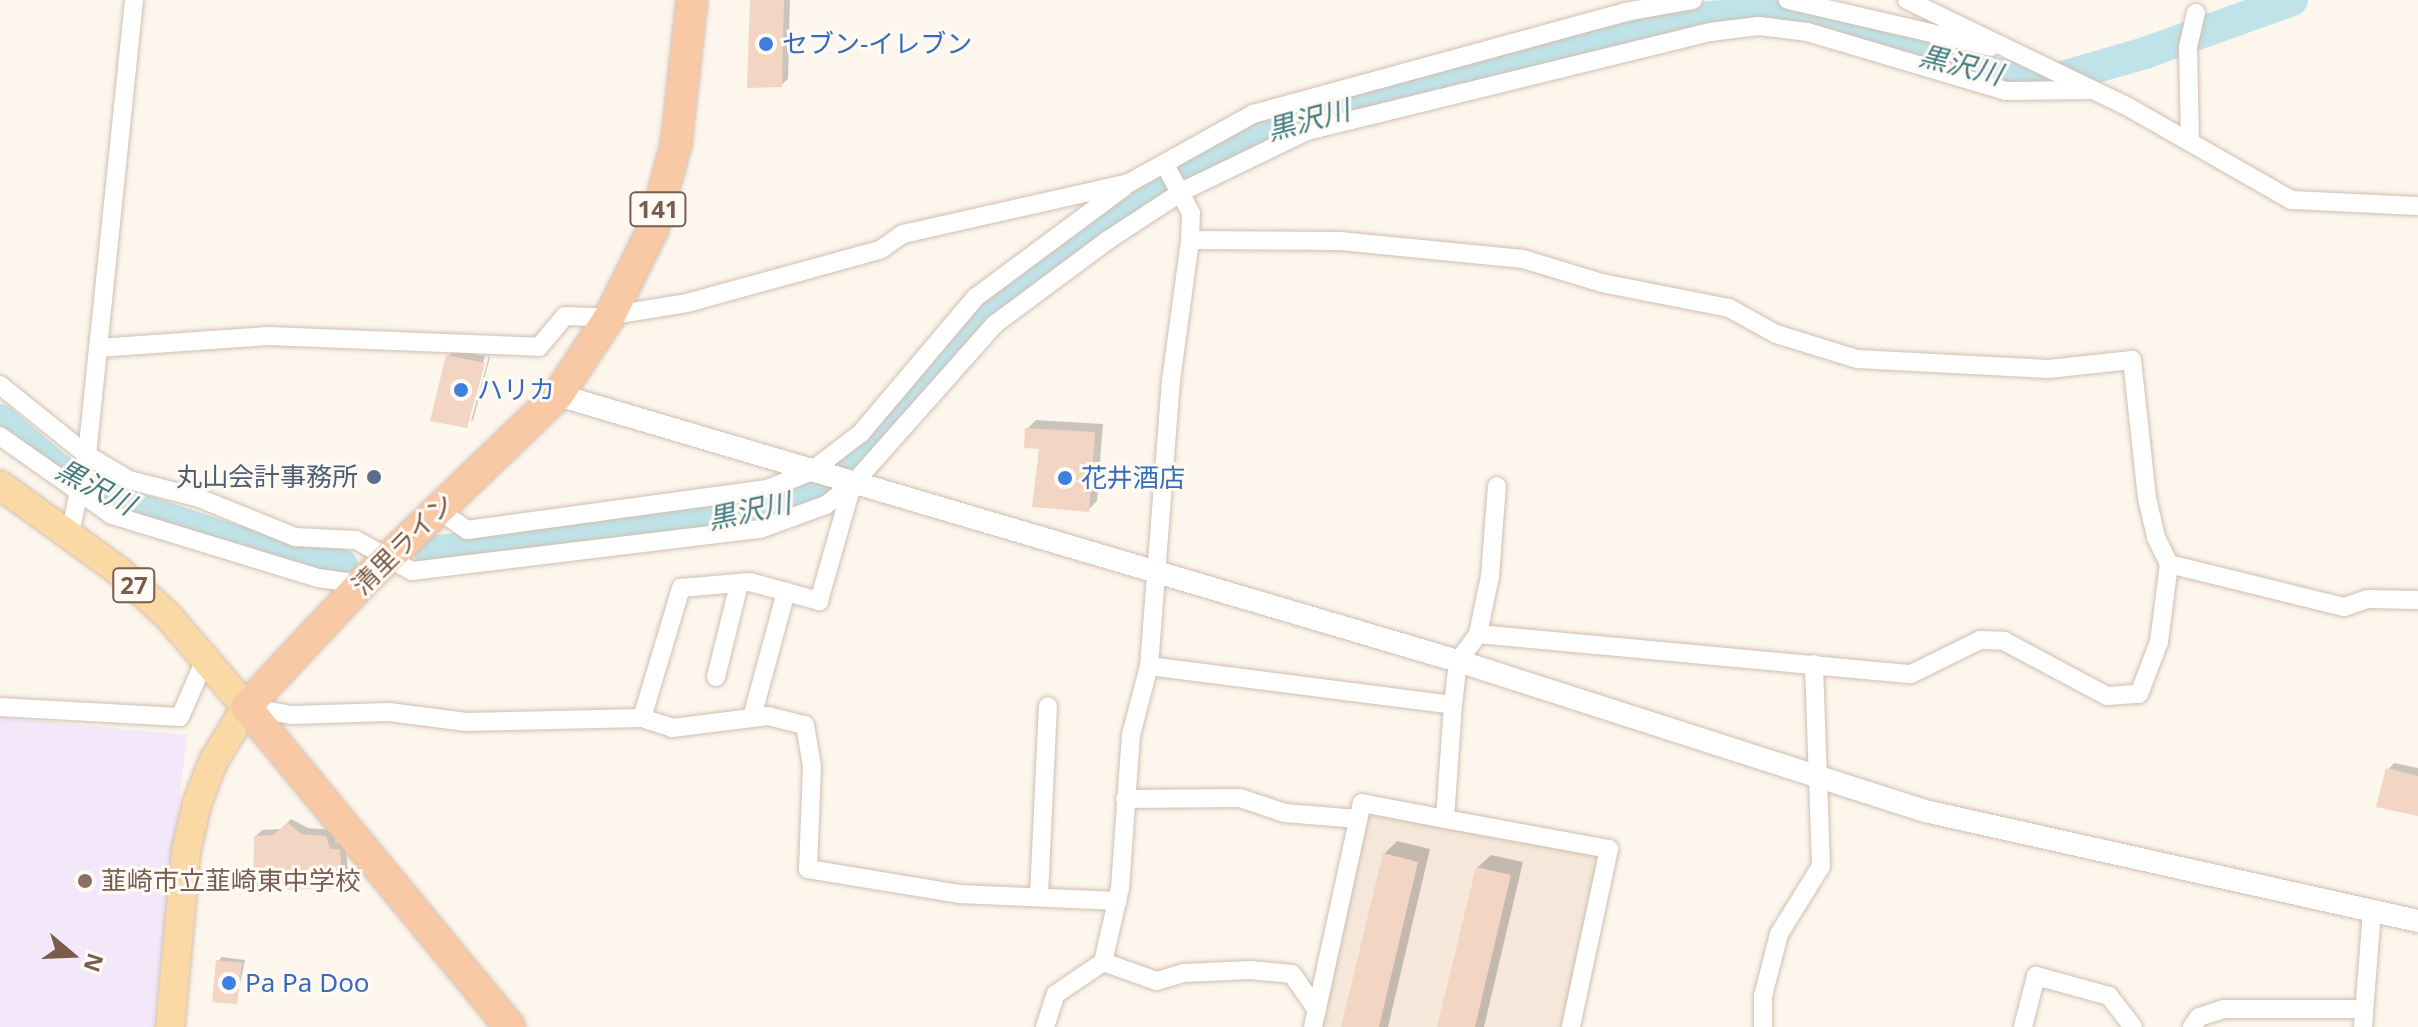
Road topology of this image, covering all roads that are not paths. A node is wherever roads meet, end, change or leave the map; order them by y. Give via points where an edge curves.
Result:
1 (134, 0) edge
2 (692, 0) edge
3 (1693, 0) edge
4 (1788, 0) edge
5 (1907, 0) edge
6 (2194, 19) dead end
7 (2006, 48) junction
8 (2088, 87) junction
9 (1390, 95) junction
10 (2190, 140) junction
11 (1174, 178) junction
12 (1129, 183) junction
13 (2418, 206) edge
14 (1190, 240) junction
15 (1033, 254) junction
16 (1052, 281) junction
17 (610, 316) junction
18 (98, 348) junction
19 (927, 360) junction
20 (947, 377) junction
21 (0, 385) edge
22 (558, 395) junction
23 (0, 436) edge
24 (87, 455) junction
25 (810, 472) junction
26 (0, 485) edge
27 (852, 485) junction
28 (1497, 486) dead end
29 (81, 497) junction
30 (437, 509) junction
31 (625, 526) junction
32 (70, 533) junction
33 (386, 560) junction
34 (2169, 564) junction
35 (1158, 573) junction
36 (361, 584) junction
37 (739, 584) junction
38 (786, 592) junction
39 (2418, 600) edge
40 (1478, 634) junction
41 (205, 660) junction
42 (1458, 661) junction
43 (1814, 664) junction
44 (1149, 666) junction
45 (716, 677) dead end
46 (1453, 705) junction
47 (1048, 706) dead end
48 (0, 707) edge
49 (246, 707) junction
50 (752, 717) junction
51 (642, 718) junction
52 (1821, 778) junction
53 (1125, 799) junction
54 (1358, 819) junction
55 (1445, 819) junction
56 (1039, 895) junction
57 (1118, 901) junction
58 (2372, 911) junction
59 (2418, 921) edge
60 (1103, 962) junction
61 (1315, 1018) edge
62 (2363, 1018) edge
63 (170, 1027) edge
64 (510, 1027) edge
65 (1045, 1027) edge
66 (1571, 1027) edge
67 (1763, 1027) edge
68 (2023, 1027) edge
69 (2133, 1027) edge
70 (2192, 1027) edge

1 - 18 street
2 - 17 highway, 清里ライン / 141 via 676,145 653,229
3 - 9 street via 1625,12
4 - 7 street via 1976,46
5 - 7 street
6 - 10 street via 2188,47
7 - 8 street
8 - 9 street via 2006,91 1807,32 1759,26
8 - 10 street
9 - 11 street
9 - 11 street via 1253,114
10 - 13 street via 2291,200
11 - 12 street
11 - 14 street via 1191,213
11 - 16 street
12 - 15 street
12 - 17 street via 903,234 880,250 687,303
14 - 34 street via 1340,241 1523,259 1602,283 1729,308 1776,334 1857,359 2062,369 2132,360 2147,498
14 - 35 street via 1171,381
15 - 16 street
15 - 19 street via 976,297
16 - 20 street via 995,324
17 - 18 street via 565,316 539,347 526,348 269,336
17 - 22 highway, 清里ライン / 141
18 - 24 street
19 - 20 street
19 - 25 street via 861,433
20 - 27 street
21 - 24 street
22 - 25 street
22 - 30 highway, 清里ライン / 141
23 - 29 street
24 - 29 street
24 - 33 street via 129,480 199,498 295,537 356,540
25 - 27 street
25 - 31 street via 767,489
26 - 32 main road, 27
27 - 31 street via 826,505 760,529
27 - 35 street
27 - 38 street via 819,601
28 - 40 street via 1490,576
29 - 32 street
29 - 36 street via 112,515 202,543 318,578
30 - 31 street via 467,530
30 - 33 highway, 清里ライン / 141
31 - 33 street via 412,571
32 - 41 main road, 27 via 168,616
33 - 36 highway, 清里ライン / 141
34 - 39 street via 2344,607 2367,599
34 - 43 street via 2159,642 2139,694 2107,696 2004,641 1980,640 1911,674
35 - 42 street
35 - 44 street
36 - 49 highway, 清里ライン / 141
37 - 38 street
37 - 45 street
37 - 51 street via 681,588
38 - 50 street
40 - 42 street
40 - 43 street
41 - 48 street via 180,717
41 - 49 main road, 27
42 - 46 street
42 - 52 street
43 - 52 street
44 - 46 street
44 - 53 street via 1131,735
46 - 55 street
47 - 56 street
49 - 51 street via 292,715 389,712 466,722
49 - 63 main road via 213,762 197,803 186,852
49 - 64 highway
50 - 51 street via 672,728
50 - 56 street via 805,725 812,766 808,869 959,894
52 - 58 street via 1925,811
52 - 67 street via 1821,866 1779,934 1763,996
53 - 54 street via 1240,798 1285,813
53 - 57 street
54 - 55 street via 1362,803
54 - 61 street
55 - 66 street via 1609,849
56 - 57 street
57 - 60 street
58 - 59 street
58 - 62 street
60 - 61 street via 1157,981 1184,973 1292,974
60 - 65 street via 1056,994
62 - 70 street via 2223,1009 2199,1017
68 - 69 street via 2036,976 2109,996

